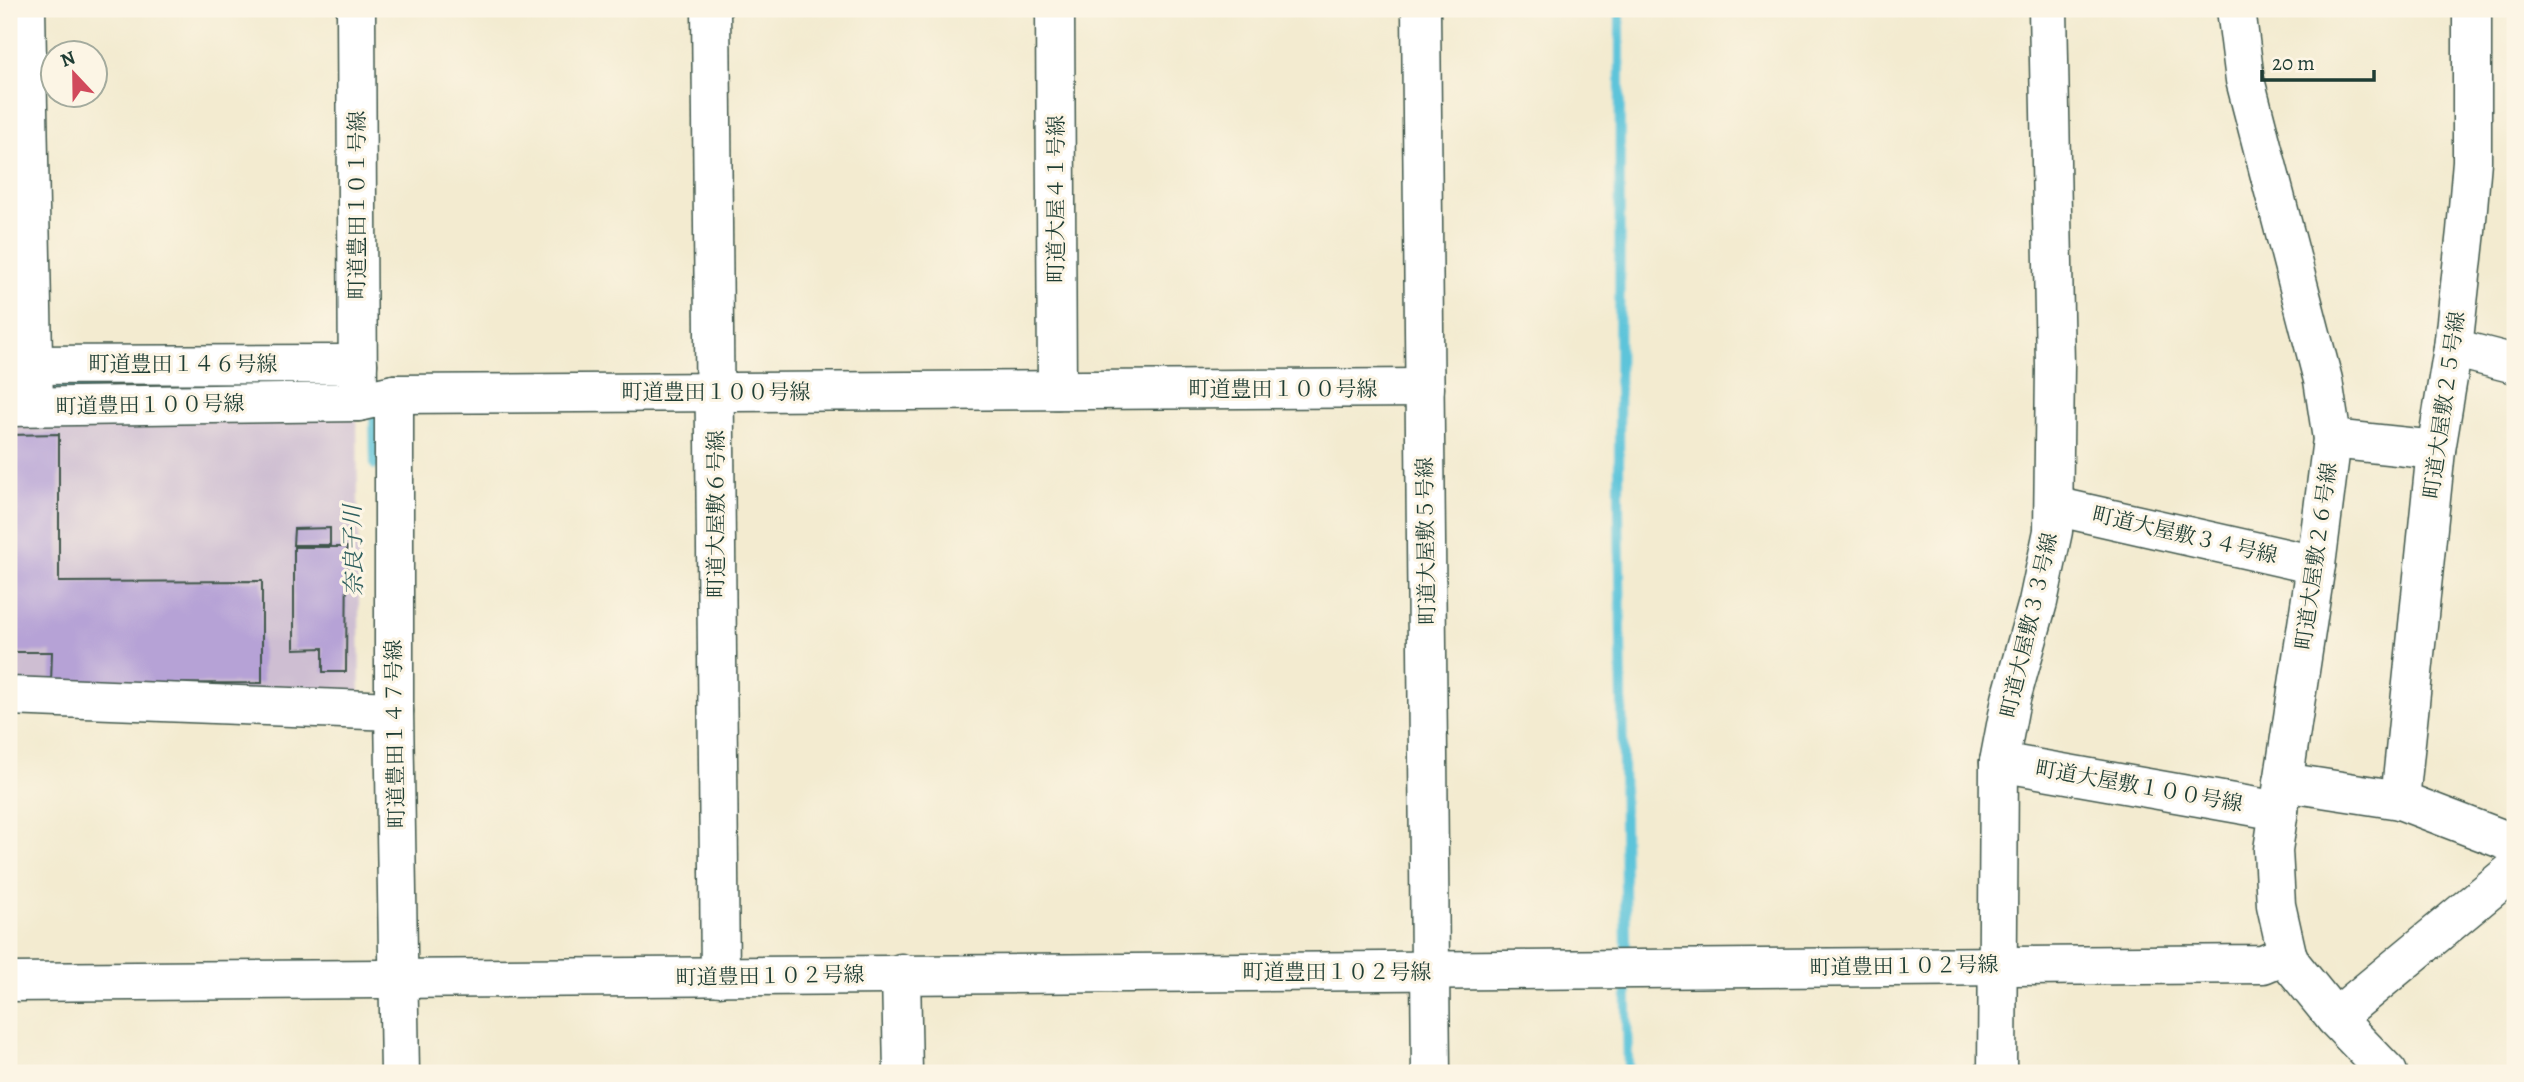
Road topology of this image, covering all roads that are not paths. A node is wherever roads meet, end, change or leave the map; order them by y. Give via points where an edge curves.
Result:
1 (26, 9) edge
2 (356, 9) edge
3 (711, 9) edge
4 (1055, 9) edge
5 (1421, 9) edge
6 (2048, 9) edge
7 (2236, 9) edge
8 (2472, 9) edge
9 (2453, 348) junction
10 (358, 364) junction
11 (2515, 364) edge
12 (21, 365) edge
13 (1425, 388) junction
14 (1057, 390) junction
15 (715, 392) junction
16 (394, 394) junction
17 (358, 402) junction
18 (21, 406) edge
19 (2332, 439) junction
20 (2436, 450) junction
21 (2054, 506) junction
22 (2316, 565) junction
23 (9, 696) edge
24 (394, 711) junction
25 (1999, 762) junction
26 (2281, 797) junction
27 (2400, 800) junction
28 (2515, 844) edge
29 (2515, 869) edge
30 (2287, 954) junction
31 (1997, 965) junction
32 (1430, 972) junction
33 (901, 973) junction
34 (720, 977) junction
35 (386, 978) junction
36 (9, 982) edge
37 (2335, 1018) junction
38 (400, 1073) edge
39 (902, 1073) edge
40 (1431, 1073) edge
41 (1997, 1073) edge
42 (2388, 1073) edge

1 - 12 street
2 - 10 street, 町道豊田１０１号線
3 - 15 street, 町道大屋敷６号線
4 - 14 street, 町道大屋４１号線
5 - 13 street, 町道大屋敷５号線
6 - 21 street, 町道大屋敷３３号線
7 - 19 street, 町道大屋敷２６号線 via 2245,80 2323,380
8 - 9 street, 町道大屋敷２５号線 via 2472,161
9 - 11 street
9 - 20 street, 町道大屋敷２５号線
10 - 12 street, 町道豊田１４６号線
10 - 17 street, 町道豊田１０１号線
12 - 18 street
13 - 14 street, 町道豊田１００号線
13 - 32 street, 町道大屋敷５号線
14 - 15 street, 町道豊田１００号線
15 - 16 street, 町道豊田１００号線
15 - 34 street, 町道大屋敷６号線
16 - 17 street, 町道豊田１００号線
16 - 24 street, 町道豊田１４７号線
17 - 18 street, 町道豊田１００号線
19 - 20 street
19 - 22 street, 町道大屋敷２６号線
20 - 27 street, 町道大屋敷２５号線
21 - 22 street, 町道大屋敷３４号線
21 - 25 street, 町道大屋敷３３号線 via 2041,590
22 - 26 street, 町道大屋敷２６号線
23 - 24 street
24 - 35 street, 町道豊田１４７号線
25 - 26 street, 町道大屋敷１００号線
25 - 31 street, 町道大屋敷３３号線
26 - 27 street, 町道大屋敷１００号線
26 - 30 street, 町道大屋敷２６号線 via 2272,866
27 - 28 street, 町道大屋敷１００号線
29 - 37 street
30 - 31 street, 町道豊田１０２号線 via 2263,964
30 - 37 street, 町道大屋敷２６号線
31 - 32 street, 町道豊田１０２号線
31 - 41 street, 町道大屋敷３３号線
32 - 33 street, 町道豊田１０２号線
32 - 40 street, 町道大屋敷５号線
33 - 34 street, 町道豊田１０２号線
33 - 39 street
34 - 35 street, 町道豊田１０２号線
35 - 36 street, 町道豊田１０２号線
35 - 38 street, 町道豊田１４７号線
37 - 42 street, 町道大屋敷２６号線

